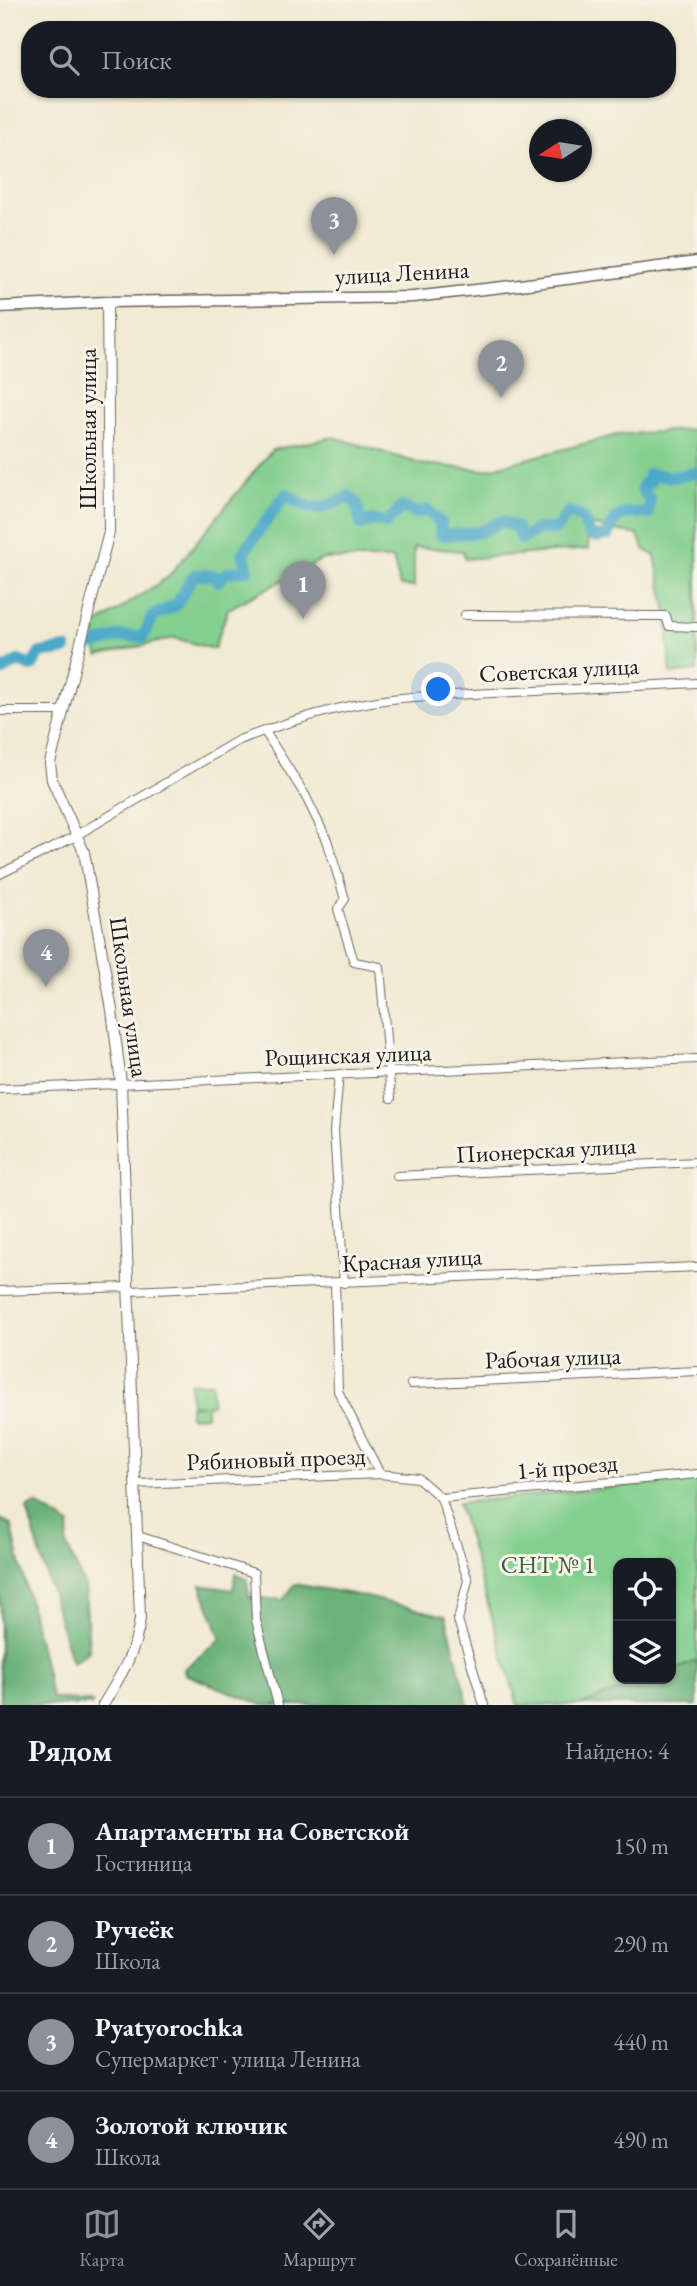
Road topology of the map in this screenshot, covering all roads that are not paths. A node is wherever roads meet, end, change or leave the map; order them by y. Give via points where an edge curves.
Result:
1 (697, 262) edge
2 (107, 302) junction
3 (0, 307) edge
4 (465, 615) dead end
5 (697, 627) edge
6 (697, 683) edge
7 (0, 711) edge
8 (62, 711) junction
9 (264, 730) junction
10 (77, 835) junction
11 (0, 874) edge
12 (697, 1059) edge
13 (340, 1074) junction
14 (388, 1074) junction
15 (121, 1083) junction
16 (0, 1089) edge
17 (390, 1098) dead end
18 (697, 1162) edge
19 (397, 1176) dead end
20 (697, 1267) edge
21 (339, 1283) junction
22 (130, 1289) junction
23 (0, 1291) edge
24 (697, 1371) edge
25 (411, 1384) dead end
26 (380, 1474) junction
27 (697, 1474) edge
28 (136, 1484) junction
29 (441, 1499) junction
30 (138, 1536) junction
31 (103, 1705) edge
32 (278, 1705) edge
33 (484, 1705) edge

1 - 2 main road, улица Ленина via 408,297
2 - 3 main road, улица Ленина
2 - 8 street, Школьная улица via 109,532
4 - 5 street via 666,616 669,626
6 - 9 street, Советская улица via 380,699
7 - 8 street
8 - 10 street, Школьная улица via 50,771
9 - 10 street, Советская улица via 237,741
9 - 14 street via 327,840 345,899 338,909 354,962 380,967
10 - 11 street, Советская улица
10 - 15 street, Школьная улица via 90,885
12 - 14 street, Рощинская улица
13 - 14 street, Рощинская улица
13 - 15 street, Рощинская улица
13 - 21 street via 334,1131
14 - 17 street
15 - 16 street, Рощинская улица
15 - 22 street, Школьная улица
18 - 19 street, Пионерская улица
20 - 21 street, Красная улица
21 - 22 street, Красная улица
21 - 26 street via 338,1391
22 - 23 street, Красная улица
22 - 28 street, Школьная улица
24 - 25 street, Рабочая улица
26 - 28 street, Рябиновый проезд
26 - 29 street, Рябиновый проезд via 418,1478
27 - 29 street, 1-й проезд
28 - 30 street, Школьная улица
29 - 33 street via 468,1580 458,1620
30 - 31 street, Школьная улица via 138,1633 130,1660
30 - 32 street via 254,1573 256,1620

